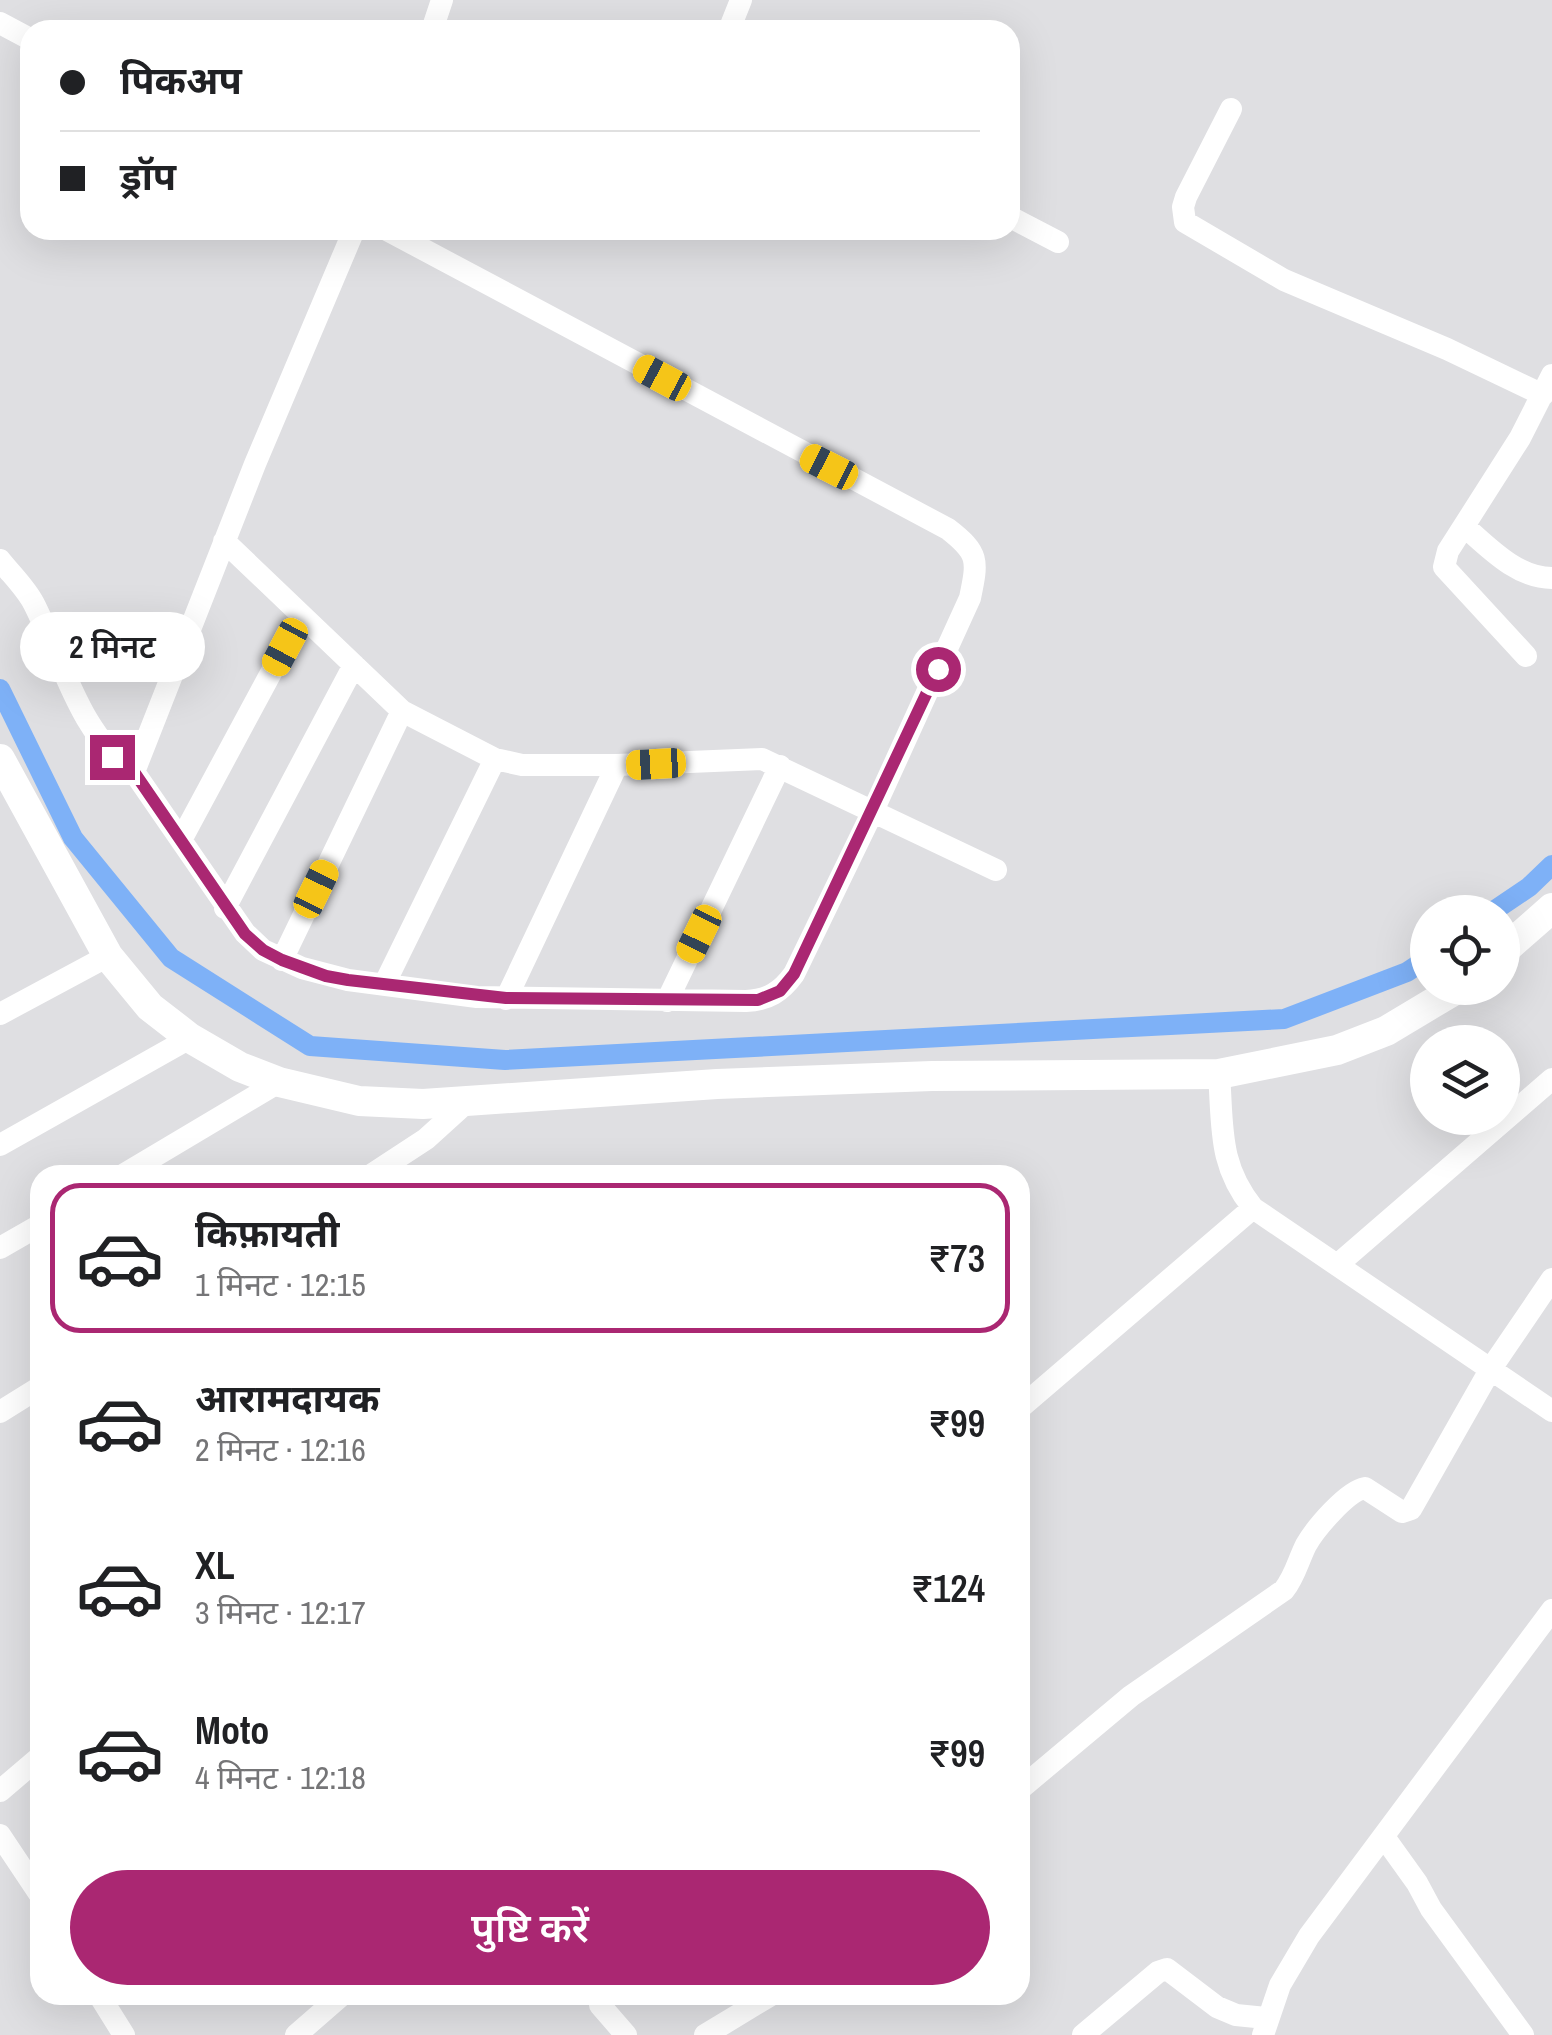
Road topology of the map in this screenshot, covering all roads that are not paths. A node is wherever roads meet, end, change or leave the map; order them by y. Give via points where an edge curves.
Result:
1 (1230, 108) dead end
2 (1020, 223) edge
3 (350, 240) edge
4 (407, 240) edge
5 (1058, 242) dead end
6 (1548, 385) edge
7 (1464, 526) junction
8 (224, 541) junction
9 (0, 560) edge
10 (1552, 578) edge
11 (301, 617) junction
12 (1526, 656) dead end
13 (354, 665) junction
14 (402, 711) junction
15 (495, 759) junction
16 (618, 766) junction
17 (780, 766) junction
18 (134, 772) junction
19 (4, 779) edge
20 (873, 810) junction
21 (181, 840) junction
22 (996, 870) dead end
23 (226, 908) junction
24 (1552, 908) edge
25 (1520, 936) edge
26 (108, 956) junction
27 (282, 960) junction
28 (384, 985) junction
29 (506, 998) junction
30 (666, 1001) junction
31 (1429, 1005) edge
32 (0, 1014) edge
33 (190, 1038) junction
34 (1219, 1074) junction
35 (1552, 1079) edge
36 (279, 1082) junction
37 (469, 1100) junction
38 (0, 1145) edge
39 (140, 1165) edge
40 (386, 1165) edge
41 (1254, 1208) junction
42 (30, 1230) edge
43 (0, 1248) edge
44 (1337, 1265) junction
45 (1552, 1279) edge
46 (1490, 1370) junction
47 (30, 1393) edge
48 (1030, 1399) edge
49 (1552, 1411) edge
50 (0, 1412) edge
51 (1552, 1610) edge
52 (30, 1765) edge
53 (1030, 1781) edge
54 (0, 1790) edge
55 (0, 1835) edge
56 (1384, 1837) junction
57 (30, 1880) edge
58 (105, 2005) edge
59 (317, 2005) edge
60 (600, 2005) dead end
61 (754, 2005) edge
62 (1264, 2027) edge
63 (124, 2035) edge
64 (296, 2035) edge
65 (626, 2035) edge
66 (705, 2035) edge
67 (1082, 2035) edge
68 (1523, 2035) edge

1 - 6 street via 1186,197 1186,222 1284,280
2 - 5 street
3 - 8 street
4 - 20 street via 948,529 973,550 970,598
6 - 7 street
7 - 10 street via 1517,568
7 - 12 street via 1448,551 1445,572
8 - 11 street
8 - 18 street
9 - 18 street via 32,600 103,746
11 - 13 street
11 - 21 street
13 - 14 street
13 - 23 street
14 - 15 street
14 - 27 street
15 - 16 street
15 - 28 street
16 - 17 street via 748,758
16 - 29 street
17 - 20 street
17 - 30 street
18 - 21 street
19 - 26 street
20 - 22 street
20 - 30 street via 780,991 758,1000
21 - 23 street
23 - 27 street via 245,934
24 - 25 street
26 - 32 street
26 - 33 street via 150,1007
27 - 28 street via 326,976
28 - 29 street
29 - 30 street
31 - 34 street via 1337,1050
33 - 36 street
33 - 38 street
34 - 37 street via 932,1076
34 - 41 street via 1228,1170
35 - 44 street
36 - 37 street via 389,1104
36 - 39 street
37 - 40 street
41 - 44 street
41 - 48 street
42 - 43 street
44 - 46 street
45 - 46 street
46 - 49 street
46 - 53 street via 1411,1510 1402,1512 1364,1488 1354,1491 1315,1531 1284,1590 1131,1696
47 - 50 street
51 - 56 street
52 - 54 street
55 - 57 street
56 - 62 street via 1310,1936 1280,1984
56 - 68 street
58 - 63 street
59 - 64 street
60 - 65 street
61 - 66 street
62 - 67 street via 1217,2007 1167,1969

